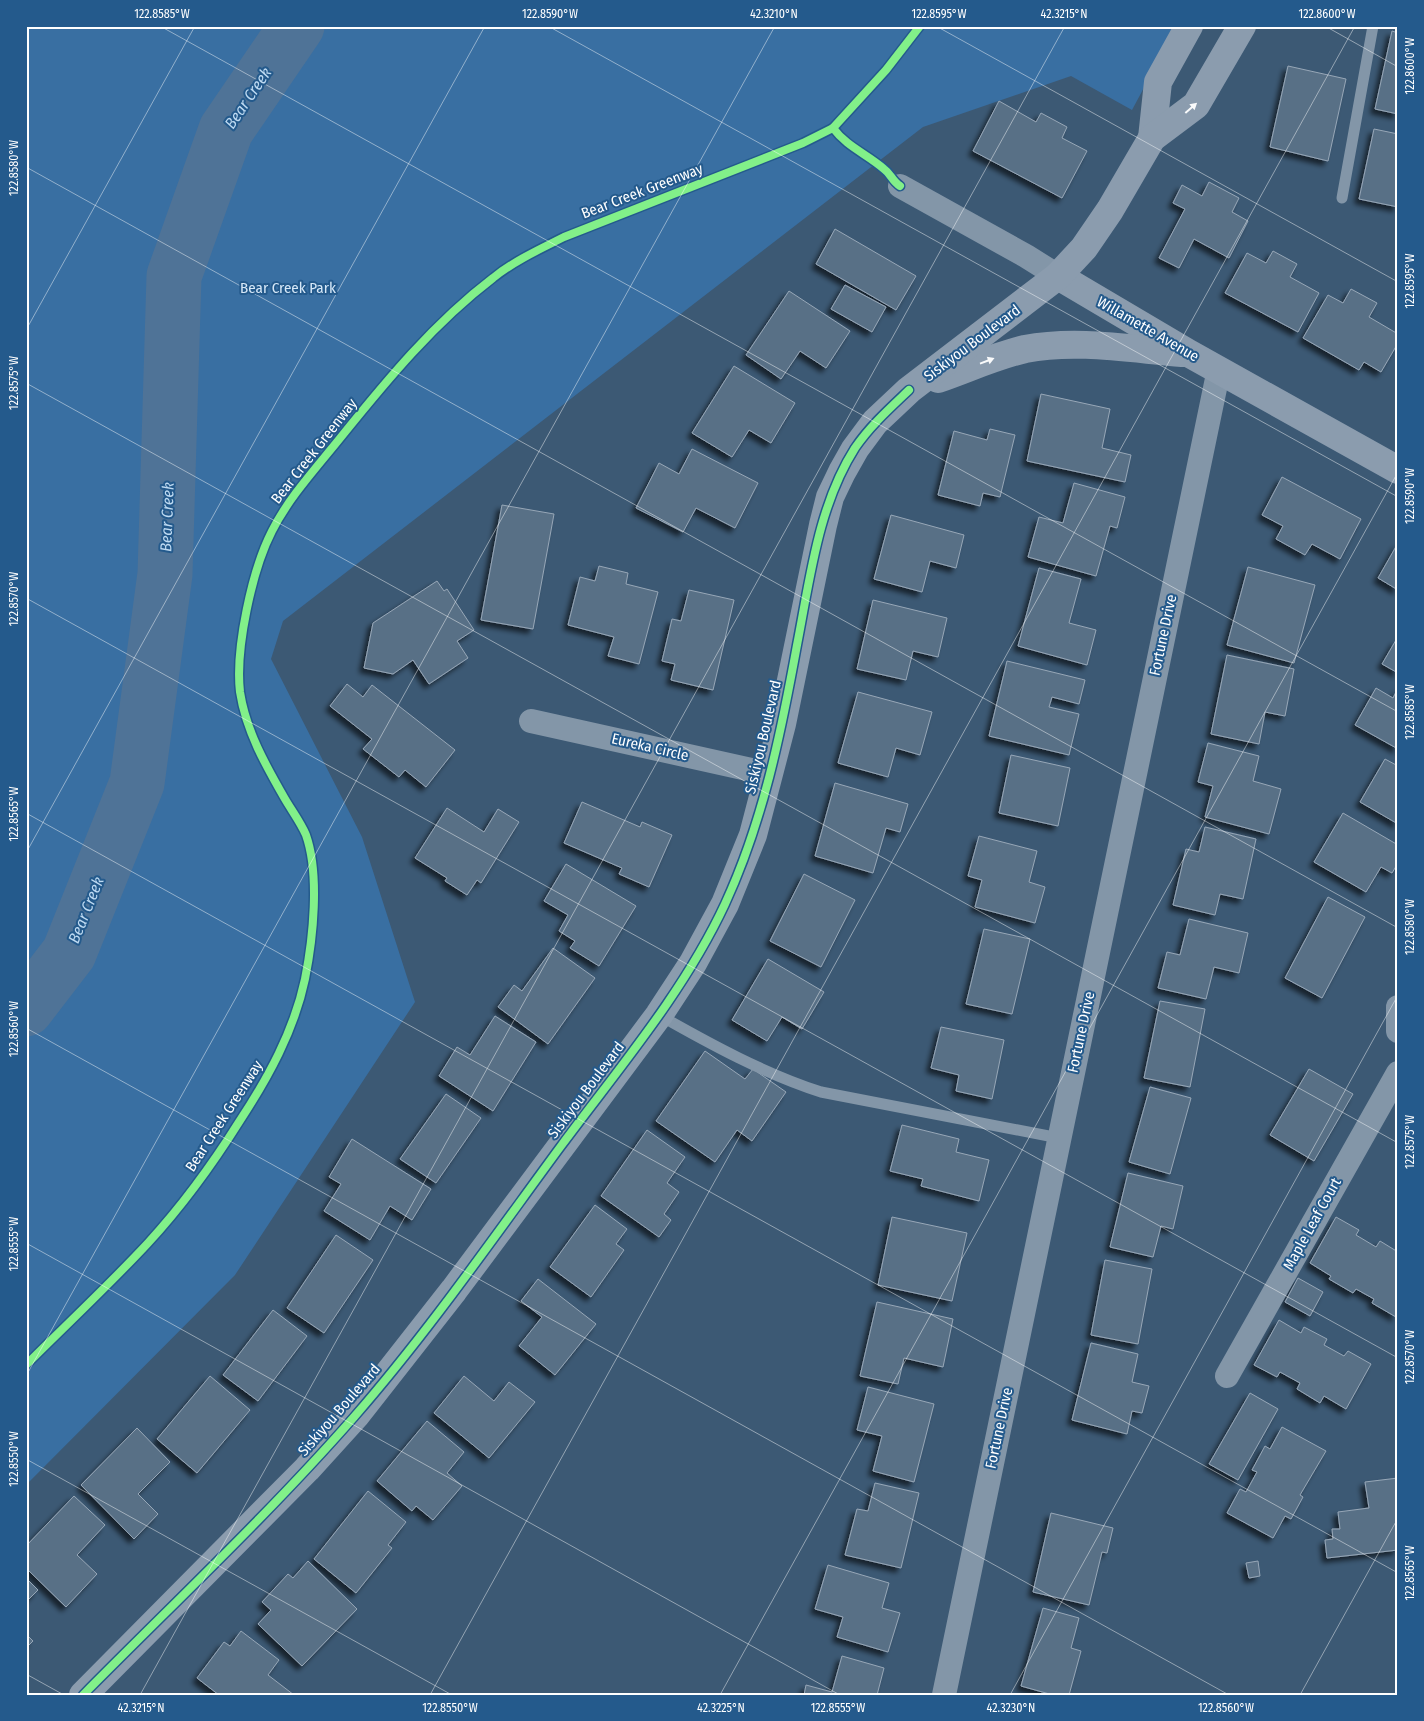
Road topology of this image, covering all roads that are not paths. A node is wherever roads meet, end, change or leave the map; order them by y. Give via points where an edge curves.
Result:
1 (1189, 26) edge
2 (1242, 26) edge
3 (1373, 26) edge
4 (1152, 138) junction
5 (900, 186) dead end
6 (1342, 198) dead end
7 (1058, 276) junction
8 (1190, 354) junction
9 (1219, 369) junction
10 (909, 390) junction
11 (1398, 470) edge
12 (531, 721) dead end
13 (770, 774) junction
14 (1398, 1008) edge
15 (659, 1015) junction
16 (1398, 1031) edge
17 (1398, 1073) edge
18 (1059, 1138) junction
19 (1227, 1376) dead end
20 (84, 1695) edge
21 (944, 1695) edge

1 - 4 street, Siskiyou Boulevard via 1158,82
4 -> 2 street, Siskiyou Boulevard via 1196,105
3 - 6 lane
4 - 7 street, Siskiyou Boulevard via 1110,210 1084,248
5 - 7 street, Willamette Avenue
7 - 8 street, Willamette Avenue
7 - 10 street, Siskiyou Boulevard
8 - 9 street, Willamette Avenue
10 -> 8 street via 1003,355 1046,346 1104,346
9 - 11 street, Willamette Avenue
9 - 18 street, Fortune Drive
10 - 13 street, Siskiyou Boulevard via 875,422 855,449 830,497
12 - 13 street, Eureka Circle
13 - 15 street, Siskiyou Boulevard via 753,835 725,904 693,963
14 - 16 street
15 - 18 lane via 796,1084 821,1092
15 - 20 street, Siskiyou Boulevard via 454,1290 356,1415
17 - 19 street, Maple Leaf Court
18 - 21 street, Fortune Drive

